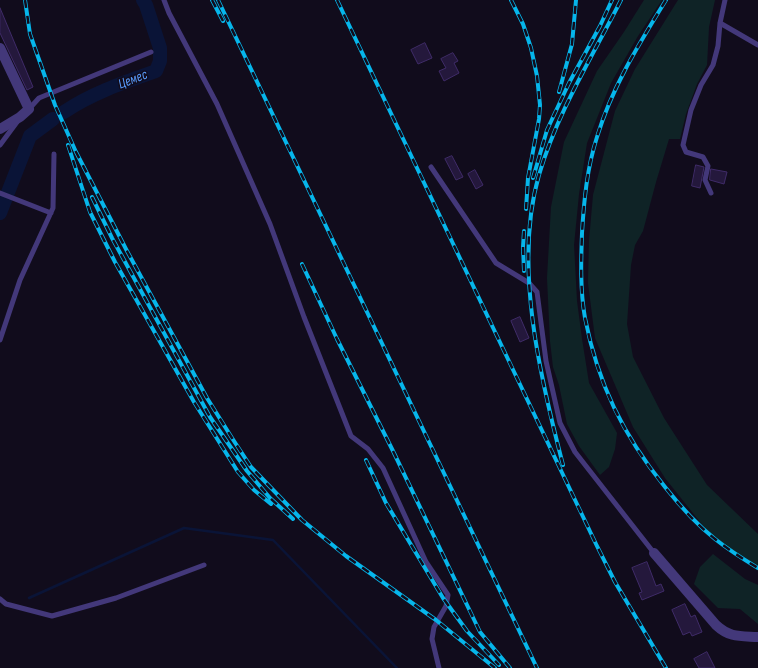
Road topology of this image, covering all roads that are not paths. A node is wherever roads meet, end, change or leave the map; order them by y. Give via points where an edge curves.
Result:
1 (164, 0) edge
2 (725, 0) edge
3 (720, 23) junction
4 (758, 45) edge
5 (0, 48) edge
6 (151, 52) dead end
7 (29, 109) junction
8 (20, 117) junction
9 (0, 129) edge
10 (0, 145) edge
11 (54, 154) dead end
12 (431, 167) dead end
13 (0, 193) edge
14 (711, 193) dead end
15 (51, 213) junction
16 (0, 340) edge
17 (654, 553) joint
18 (204, 565) dead end
19 (0, 599) edge
20 (758, 636) edge
21 (439, 668) edge

1 - 21 lane via 217,104 267,217 351,436 368,449 382,468 426,562 448,595 446,606 434,627 432,639
2 - 3 lane
3 - 4 lane
3 - 14 lane via 713,65 691,110 683,145 686,152 703,157 708,166 705,180
5 - 7 street
6 - 7 lane via 39,98
7 - 8 street
8 - 9 street
8 - 10 lane
11 - 15 lane
12 - 17 lane via 496,263 529,283 537,292 546,361 560,423 575,452
13 - 15 lane
15 - 16 lane via 20,280
17 - 20 street via 724,632 732,635
18 - 19 lane via 116,598 52,616 6,604

